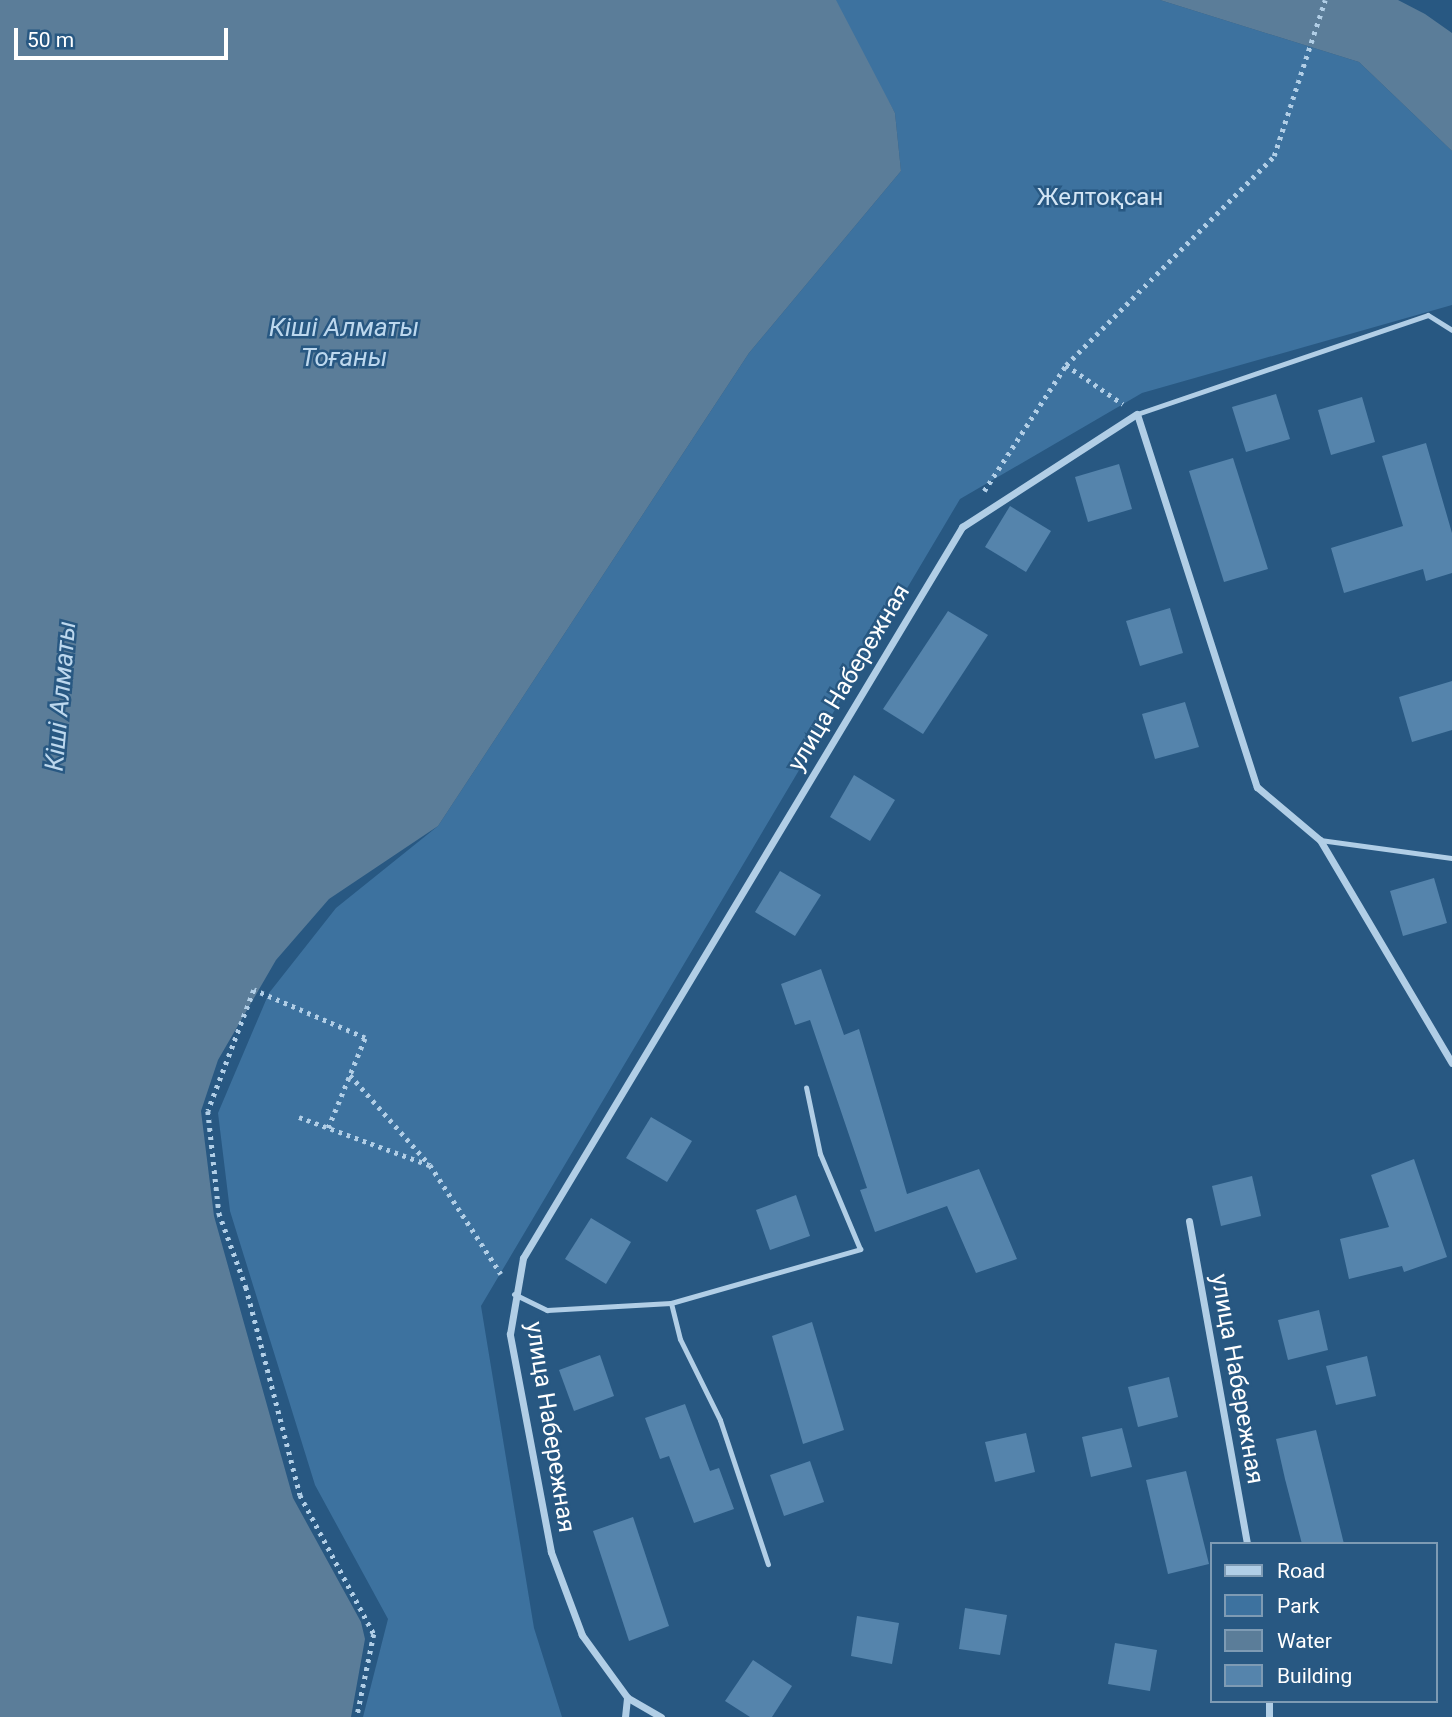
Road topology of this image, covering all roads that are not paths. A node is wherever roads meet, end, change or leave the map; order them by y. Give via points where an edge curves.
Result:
1 (1452, 330) edge
2 (1137, 414) junction
3 (1320, 840) junction
4 (1452, 858) edge
5 (1452, 1063) edge
6 (806, 1087) dead end
7 (1189, 1221) dead end
8 (514, 1294) junction
9 (671, 1303) junction
10 (1247, 1542) edge
11 (768, 1564) dead end
12 (627, 1696) junction
13 (625, 1717) edge
14 (661, 1717) edge

1 - 2 lane via 1428,316
2 - 3 street via 1257,787
2 - 8 street, улица Набережная via 962,527 523,1258
3 - 4 lane
3 - 5 street
6 - 9 lane via 820,1154 860,1249
7 - 10 street, улица Набережная
8 - 9 lane via 547,1310
8 - 12 street, улица Набережная via 510,1334 551,1552 582,1635
9 - 11 lane via 680,1339 720,1420
12 - 13 street
12 - 14 street

